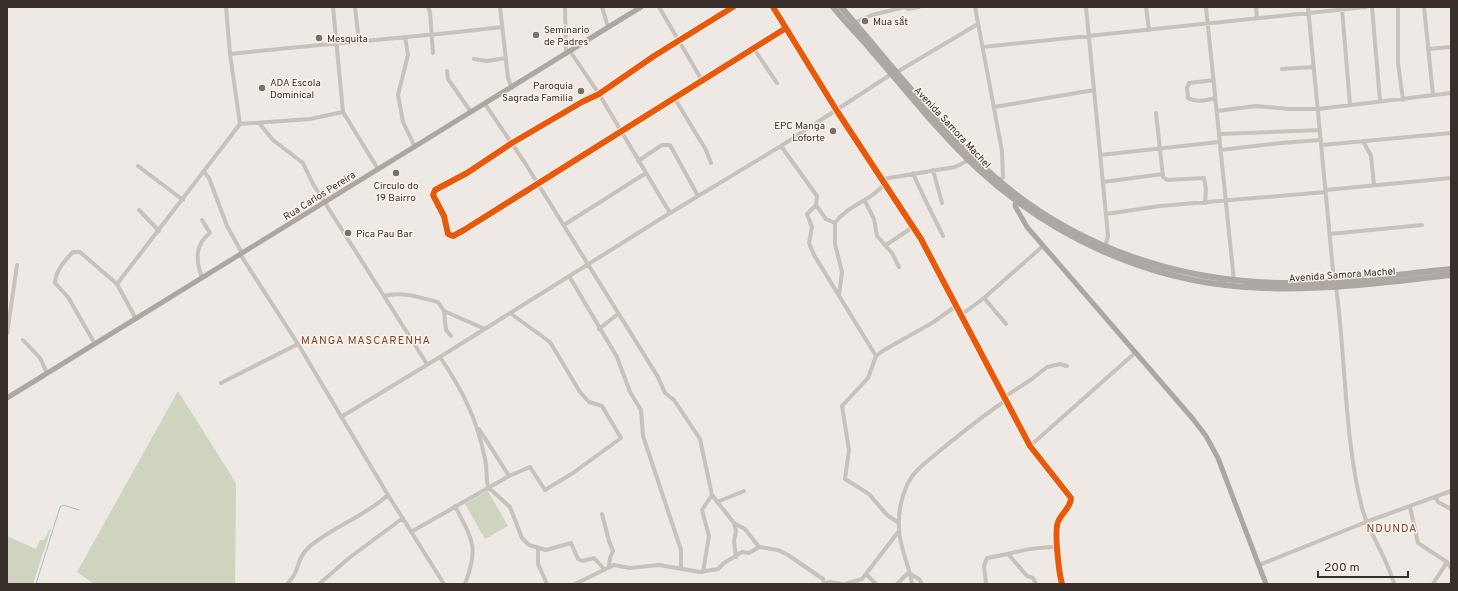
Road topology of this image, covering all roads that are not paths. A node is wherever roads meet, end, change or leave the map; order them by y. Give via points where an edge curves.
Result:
1 (226, 7) edge
2 (333, 7) edge
3 (355, 7) edge
4 (428, 7) edge
5 (500, 7) edge
6 (565, 7) edge
7 (602, 7) edge
8 (641, 7) edge
9 (659, 7) edge
10 (733, 7) edge
11 (774, 7) edge
12 (829, 7) edge
13 (833, 7) edge
14 (905, 7) edge
15 (919, 7) edge
16 (975, 7) edge
17 (1086, 7) edge
18 (1146, 7) edge
19 (1206, 7) edge
20 (1256, 7) edge
21 (1308, 7) edge
22 (1358, 7) edge
23 (1366, 7) edge
24 (1372, 7) edge
25 (1398, 7) edge
26 (1424, 7) edge
27 (841, 9) edge
28 (1342, 9) junction
29 (1309, 13) junction
30 (1257, 18) junction
31 (854, 23) junction
32 (1208, 23) junction
33 (978, 24) junction
34 (502, 27) junction
35 (608, 27) junction
36 (786, 28) junction
37 (1148, 30) junction
38 (430, 36) junction
39 (1088, 36) junction
40 (405, 37) junction
41 (680, 41) junction
42 (358, 42) junction
43 (336, 44) junction
44 (982, 47) junction
45 (1451, 47) edge
46 (754, 49) junction
47 (1428, 49) junction
48 (568, 52) junction
49 (433, 53) dead end
50 (230, 54) junction
51 (506, 58) junction
52 (474, 59) dead end
53 (1314, 67) junction
54 (1282, 69) dead end
55 (447, 71) dead end
56 (897, 72) junction
57 (890, 75) junction
58 (1214, 80) junction
59 (703, 82) junction
60 (777, 83) dead end
61 (512, 88) junction
62 (1094, 90) junction
63 (1451, 93) edge
64 (599, 94) junction
65 (1433, 95) junction
66 (1215, 98) junction
67 (675, 99) junction
68 (1402, 100) junction
69 (1380, 101) junction
70 (485, 104) junction
71 (1350, 105) junction
72 (994, 107) junction
73 (1318, 109) junction
74 (1216, 110) junction
75 (838, 111) junction
76 (343, 112) junction
77 (471, 112) junction
78 (1156, 113) dead end
79 (259, 123) junction
80 (240, 124) junction
81 (1320, 130) junction
82 (621, 132) junction
83 (1451, 132) edge
84 (1219, 134) junction
85 (1321, 140) junction
86 (1363, 141) junction
87 (1219, 142) junction
88 (512, 143) junction
89 (1322, 145) junction
90 (781, 146) junction
91 (415, 147) junction
92 (1160, 148) junction
93 (1220, 150) junction
94 (1100, 154) junction
95 (969, 160) junction
96 (638, 161) junction
97 (711, 163) dead end
98 (138, 166) dead end
99 (378, 169) junction
100 (933, 170) junction
101 (204, 172) junction
102 (646, 173) junction
103 (913, 173) junction
104 (1163, 174) junction
105 (1451, 178) edge
106 (884, 181) junction
107 (1000, 181) junction
108 (1103, 182) junction
109 (538, 184) junction
110 (1374, 185) junction
111 (1326, 191) junction
112 (698, 196) junction
113 (182, 200) junction
114 (865, 201) junction
115 (1016, 201) junction
116 (1225, 201) junction
117 (324, 202) junction
118 (942, 203) dead end
119 (1205, 203) junction
120 (816, 205) junction
121 (139, 210) dead end
122 (670, 213) junction
123 (1106, 214) junction
124 (202, 220) dead end
125 (835, 223) junction
126 (564, 225) junction
127 (1422, 225) dead end
128 (913, 227) junction
129 (159, 231) junction
130 (1330, 234) junction
131 (943, 236) dead end
132 (886, 245) junction
133 (1043, 246) junction
134 (1105, 247) junction
135 (241, 254) junction
136 (588, 264) junction
137 (17, 265) dead end
138 (899, 267) dead end
139 (1451, 269) edge
140 (1437, 273) junction
141 (1451, 275) edge
142 (569, 276) junction
143 (1412, 276) junction
144 (202, 278) junction
145 (1234, 281) junction
146 (117, 284) junction
147 (1335, 284) junction
148 (839, 295) junction
149 (384, 296) junction
150 (984, 298) junction
151 (956, 306) junction
152 (444, 311) junction
153 (510, 313) junction
154 (618, 314) junction
155 (961, 315) junction
156 (136, 319) junction
157 (1006, 324) dead end
158 (485, 329) junction
159 (600, 329) junction
160 (7, 334) edge
161 (451, 336) dead end
162 (23, 340) dead end
163 (95, 344) junction
164 (298, 344) junction
165 (1136, 352) junction
166 (876, 356) junction
167 (440, 357) junction
168 (427, 364) junction
169 (1067, 366) dead end
170 (47, 373) junction
171 (221, 383) dead end
172 (7, 398) edge
173 (1004, 400) junction
174 (341, 417) junction
175 (478, 428) junction
176 (1030, 446) junction
177 (509, 476) junction
178 (488, 487) junction
179 (744, 491) dead end
180 (1451, 491) edge
181 (388, 495) junction
182 (712, 495) junction
183 (1435, 497) junction
184 (717, 502) junction
185 (455, 506) junction
186 (1410, 507) junction
187 (1451, 509) edge
188 (602, 514) dead end
189 (403, 518) junction
190 (1366, 522) junction
191 (734, 523) junction
192 (899, 523) junction
193 (899, 531) junction
194 (412, 532) junction
195 (758, 547) junction
196 (1058, 547) junction
197 (538, 549) junction
198 (1009, 555) junction
199 (736, 557) junction
200 (1447, 562) junction
201 (1259, 565) junction
202 (609, 566) junction
203 (680, 568) junction
204 (1451, 568) edge
205 (604, 569) junction
206 (703, 572) junction
207 (908, 573) junction
208 (866, 574) junction
209 (587, 579) junction
210 (287, 584) edge
211 (319, 584) edge
212 (444, 584) edge
213 (465, 584) edge
214 (547, 584) edge
215 (575, 584) edge
216 (589, 584) edge
217 (823, 584) edge
218 (843, 584) edge
219 (876, 584) edge
220 (897, 584) edge
221 (912, 584) edge
222 (922, 584) edge
223 (986, 584) edge
224 (1036, 584) edge
225 (1062, 584) edge
226 (1266, 584) edge
227 (1394, 584) edge
228 (1433, 584) edge

1 - 50 street
2 - 43 street
3 - 42 street
4 - 38 street
5 - 34 street
6 - 48 street
7 - 35 street
8 - 35 main road, Rua Carlos Pereira
9 - 41 street
10 - 41 street
11 - 36 street
12 - 27 highway
13 - 27 highway, Avenida Samora Machel
14 - 15 street
14 - 31 street via 872,15
16 - 33 street
17 - 39 street
18 - 37 street
19 - 32 street
20 - 30 street
21 - 29 street
22 - 23 street
22 - 28 street
24 - 69 street
25 - 68 street via 1398,63
26 - 47 street
27 - 31 highway, Avenida Samora Machel
27 - 57 highway, Avenida Samora Machel
28 - 29 street
28 - 71 street
29 - 30 street
29 - 53 street
30 - 32 street
31 - 56 highway, Avenida Samora Machel
32 - 37 street
32 - 58 street
33 - 44 street
33 - 56 street
34 - 38 street
34 - 51 street
35 - 48 main road, Rua Carlos Pereira
36 - 46 street
36 - 75 street
37 - 39 street
38 - 40 street
38 - 49 street
39 - 44 street
39 - 62 street
40 - 42 street
40 - 91 street via 408,55 398,96 403,122
41 - 59 street
41 - 64 street
42 - 43 street
43 - 50 street
43 - 76 street
44 - 72 street
45 - 47 street
46 - 59 street
46 - 60 street
47 - 65 street
48 - 61 main road, Rua Carlos Pereira
48 - 64 street
50 - 80 street
51 - 52 street via 487,61
51 - 61 street
53 - 54 street
53 - 73 street
55 - 77 street via 448,79
56 - 107 highway, Avenida Samora Machel via 972,155
57 - 75 street
57 - 95 highway, Avenida Samora Machel
58 - 66 street
58 - 66 street via 1189,83 1187,88 1188,98 1191,100
59 - 67 street
61 - 70 main road, Rua Carlos Pereira
62 - 72 street
62 - 94 street
63 - 65 street
64 - 82 street
64 - 88 street
65 - 68 street
66 - 74 street
67 - 82 street
67 - 97 street via 706,150
68 - 69 street
69 - 71 street
70 - 77 main road, Rua Carlos Pereira
70 - 88 street
71 - 73 street
72 - 107 street via 1002,151 1004,177
73 - 74 street via 1256,106
73 - 81 street
74 - 84 street
75 - 90 street
75 - 106 street
76 - 79 street via 310,119
76 - 99 street
77 - 91 main road, Rua Carlos Pereira
78 - 92 street
79 - 80 street
79 - 117 street via 273,140 303,163
80 - 101 street
81 - 84 street
81 - 85 street
82 - 96 street
82 - 109 street
83 - 86 street
84 - 87 street
85 - 89 street
85 - 93 street
86 - 89 street
86 - 110 street via 1371,156
87 - 92 street
87 - 93 street
88 - 109 street
88 - 109 street via 467,173 433,191 440,212 444,216 448,234 453,236 460,233
89 - 111 street
90 - 112 street
90 - 120 street via 816,194
91 - 99 main road, Rua Carlos Pereira
92 - 94 street
92 - 104 street
93 - 116 street
94 - 108 street
95 - 100 street via 955,166
95 - 115 highway, Avenida Samora Machel
96 - 102 street
96 - 112 street via 662,146 670,145
98 - 113 street
99 - 117 main road, Rua Carlos Pereira
100 - 103 street
100 - 118 street
101 - 113 street
101 - 135 street via 209,178 229,232
102 - 122 street
102 - 126 street
103 - 106 street
103 - 131 street
104 - 108 street
104 - 119 street via 1167,180 1204,178
105 - 110 street
106 - 114 street via 877,193
106 - 128 street
107 - 134 highway, Avenida Samora Machel via 1070,230
108 - 123 street
109 - 126 street
110 - 111 street
111 - 116 street
111 - 130 street
112 - 122 street
113 - 129 street
114 - 125 street
114 - 132 street via 874,219 877,236
115 - 133 main road via 1015,206 1021,220
115 - 147 highway, Avenida Samora Machel via 1084,243 1151,269 1245,287 1297,288
116 - 119 street
116 - 145 street
117 - 135 main road, Rua Carlos Pereira
117 - 149 street
119 - 123 street
120 - 125 street via 826,219
120 - 148 street via 807,214 812,227 810,243 816,259
121 - 129 street
122 - 136 street
123 - 134 street via 1108,236
124 - 144 street via 210,233 203,238 197,251 197,265
125 - 148 street via 842,272
126 - 136 street
127 - 130 street
128 - 132 street
128 - 151 street
129 - 146 street
130 - 147 street
132 - 138 street
133 - 150 street
133 - 165 main road
134 - 145 highway, Avenida Samora Machel via 1179,272
135 - 144 main road, Rua Carlos Pereira
135 - 164 street
136 - 142 street
136 - 154 street
137 - 160 street
139 - 140 highway
140 - 141 highway
140 - 143 highway
142 - 153 street
142 - 159 street
143 - 147 highway
143 - 147 highway, Avenida Samora Machel via 1404,279
144 - 156 main road, Rua Carlos Pereira
145 - 147 highway, Avenida Samora Machel
146 - 156 street
146 - 163 street via 80,252 73,252 56,277 56,285 68,297
147 - 190 street via 1342,329 1355,474
148 - 166 street
149 - 152 street via 395,293 438,302
149 - 168 street
150 - 155 street
150 - 157 street
151 - 155 street
151 - 166 street
152 - 158 street
152 - 161 street via 446,330
153 - 158 street
153 - 177 street via 550,342 580,392 589,402 602,406 621,438 545,490 530,467
154 - 159 street
154 - 182 street via 658,377 665,393 674,400 700,439
155 - 173 street
156 - 163 main road, Rua Carlos Pereira
158 - 167 street
159 - 203 street via 617,357 630,392 642,410 644,436 682,550
162 - 170 street via 40,358
163 - 170 main road, Rua Carlos Pereira
164 - 171 street
164 - 174 street
165 - 176 street
165 - 201 main road via 1206,436 1218,458
166 - 192 street via 868,378 842,406 849,450 845,480 869,494 887,515
167 - 168 street
167 - 175 street via 465,396
168 - 174 street
169 - 173 street via 1060,364 1048,367
170 - 172 main road, Rua Carlos Pereira
173 - 176 street
173 - 192 street via 917,469 905,489
174 - 181 street
175 - 177 street
175 - 178 street via 486,462
176 - 196 street via 1071,498 1057,526
177 - 178 street
178 - 185 street
178 - 197 street via 510,507 524,540
179 - 184 street
180 - 183 street
181 - 189 street
181 - 210 street via 372,508 308,548 300,558 296,574
182 - 184 street
182 - 206 street via 702,510 709,536
183 - 186 street
183 - 187 street via 1438,502
184 - 191 street
185 - 194 street
185 - 213 street via 468,530 473,549 473,562
186 - 190 street
186 - 200 street via 1419,544
188 - 202 street via 613,551
189 - 194 street
189 - 211 street
190 - 201 street
190 - 227 street
191 - 195 street via 745,529
191 - 199 street
192 - 193 street
193 - 207 street
193 - 208 street
194 - 212 street
195 - 199 street via 749,553 742,552
195 - 217 street via 778,550 794,558 823,579
196 - 198 street via 1037,547
196 - 225 street
197 - 205 street via 552,550 571,543 578,559 583,561 594,558
197 - 214 street via 538,564
198 - 223 street via 985,560
198 - 224 street
199 - 206 street via 718,569
200 - 204 street
200 - 228 street
201 - 226 main road
202 - 203 street via 630,568 659,564
202 - 205 street
203 - 206 street
205 - 209 street
207 - 220 street
207 - 221 street
207 - 222 street via 919,579
208 - 218 street via 859,580
208 - 219 street
209 - 215 street
209 - 216 street
217 - 218 street

